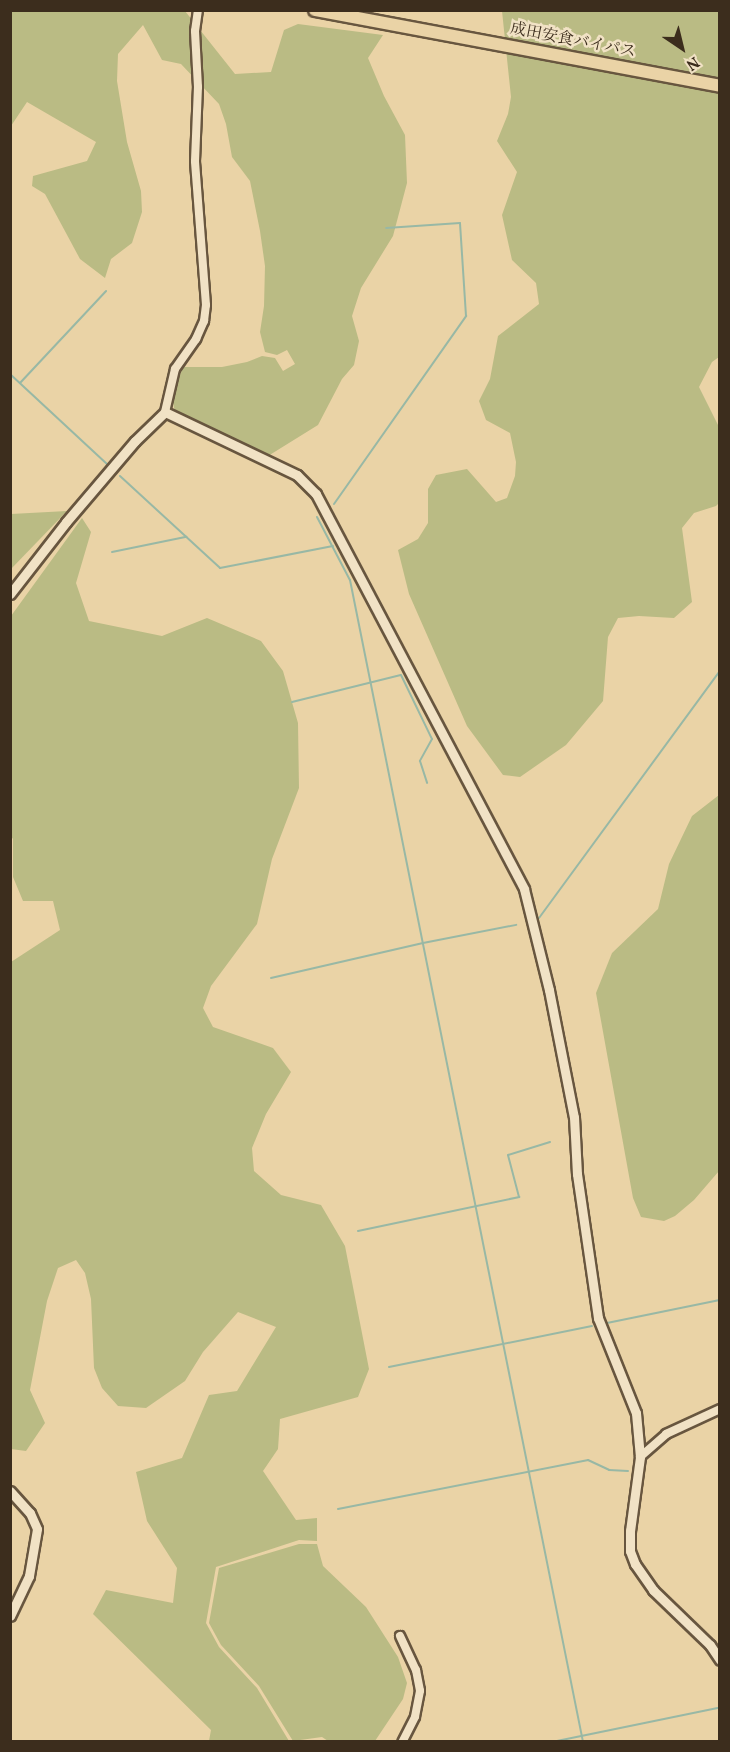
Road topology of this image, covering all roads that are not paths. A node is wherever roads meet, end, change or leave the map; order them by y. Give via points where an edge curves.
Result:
1 (198, 10) edge
2 (315, 10) edge
3 (720, 86) edge
4 (165, 412) junction
5 (10, 594) edge
6 (720, 1409) edge
7 (640, 1457) junction
8 (10, 1491) edge
9 (10, 1616) edge
10 (400, 1636) dead end
11 (720, 1660) edge
12 (402, 1742) edge

1 - 4 street via 195,161 206,305 196,339 175,369
2 - 3 main road, 成田安食バイパス
4 - 5 street via 66,522
4 - 7 street via 297,475 316,494 517,873 549,990 572,1107 577,1174 598,1318 636,1413
6 - 7 street via 666,1434
7 - 11 street via 630,1531 634,1564 653,1590 710,1644
8 - 9 street via 30,1513 37,1529 29,1576
10 - 12 street via 416,1670 420,1691 415,1717

